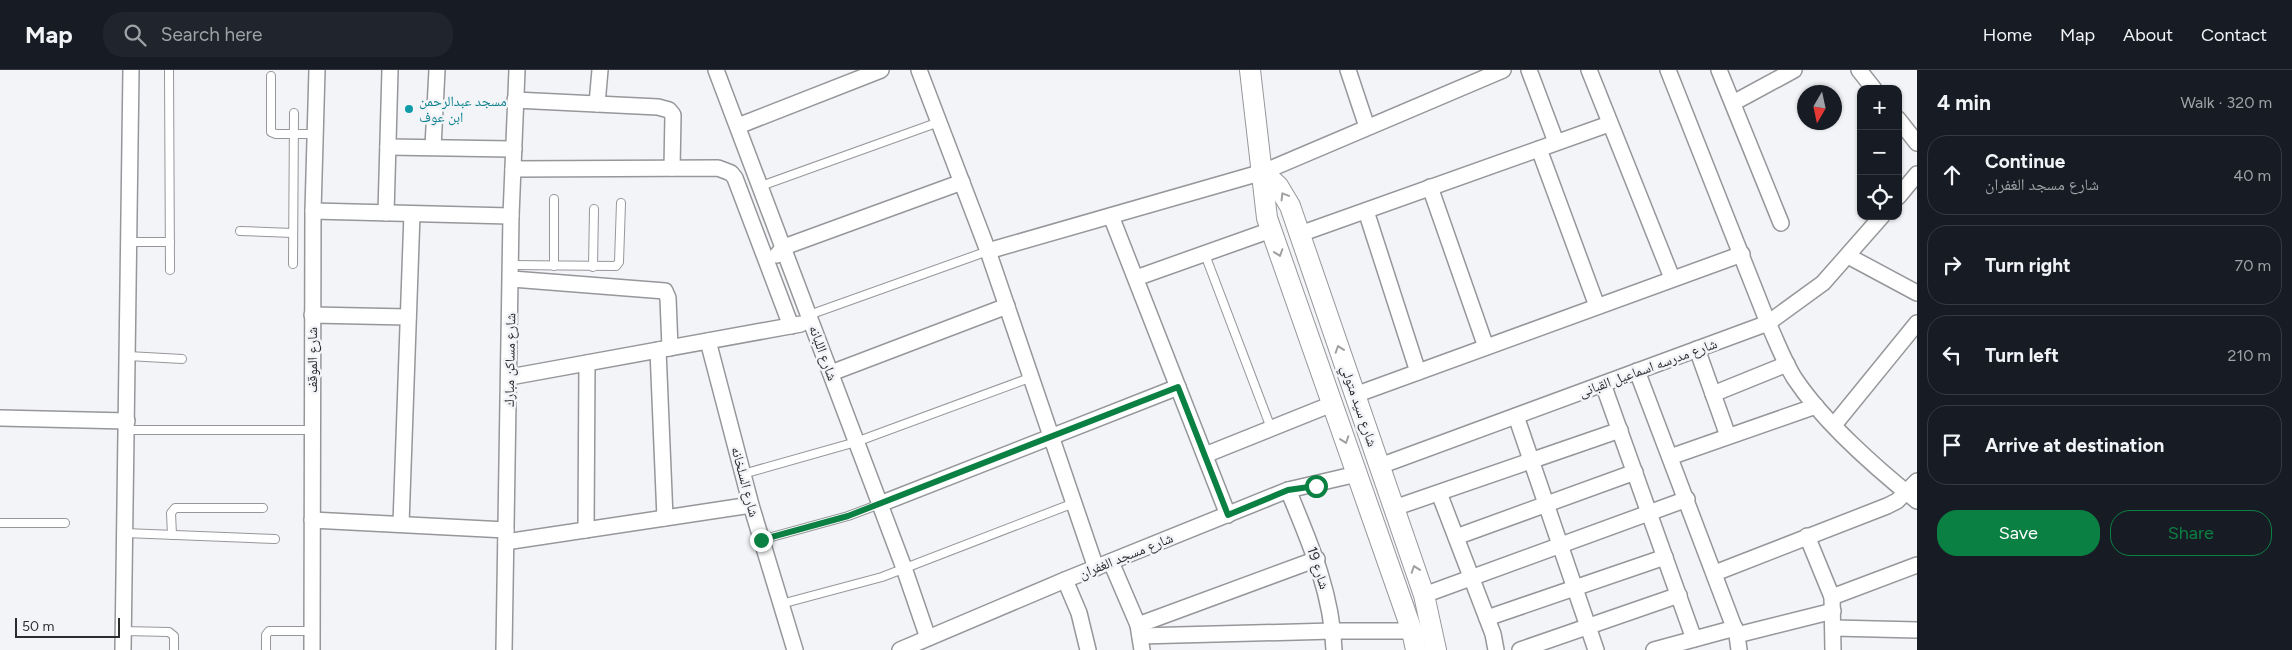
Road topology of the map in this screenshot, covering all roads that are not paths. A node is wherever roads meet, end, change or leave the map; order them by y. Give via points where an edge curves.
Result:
1 (131, 70) edge
2 (169, 70) edge
3 (317, 70) edge
4 (390, 70) edge
5 (437, 70) edge
6 (516, 70) edge
7 (600, 70) edge
8 (716, 70) edge
9 (881, 70) edge
10 (919, 70) edge
11 (1250, 70) edge
12 (1348, 70) edge
13 (1502, 70) edge
14 (1529, 70) edge
15 (1589, 70) edge
16 (1668, 70) edge
17 (1719, 70) edge
18 (1794, 70) edge
19 (1859, 70) edge
20 (271, 76) dead end
21 (1871, 85) edge
22 (515, 100) junction
23 (1733, 103) junction
24 (598, 104) junction
25 (294, 113) dead end
26 (939, 122) junction
27 (1609, 124) junction
28 (1902, 124) edge
29 (738, 126) junction
30 (1367, 127) junction
31 (294, 134) junction
32 (315, 134) junction
33 (1556, 142) junction
34 (1917, 143) edge
35 (388, 146) junction
36 (434, 147) junction
37 (1539, 148) junction
38 (514, 149) junction
39 (672, 168) junction
40 (513, 169) junction
41 (1262, 172) junction
42 (1917, 174) edge
43 (962, 182) junction
44 (761, 186) junction
45 (1430, 187) junction
46 (1902, 192) edge
47 (554, 199) dead end
48 (621, 203) dead end
49 (594, 209) dead end
50 (313, 211) junction
51 (1366, 211) junction
52 (386, 213) junction
53 (412, 214) junction
54 (511, 216) junction
55 (1111, 216) junction
56 (1879, 220) edge
57 (1781, 223) dead end
58 (1271, 230) junction
59 (240, 231) dead end
60 (293, 233) junction
61 (1300, 234) junction
62 (129, 242) junction
63 (170, 242) junction
64 (784, 247) junction
65 (988, 251) junction
66 (1204, 252) junction
67 (1742, 254) junction
68 (1848, 256) junction
69 (293, 264) dead end
70 (768, 265) junction
71 (554, 266) junction
72 (593, 267) junction
73 (170, 270) dead end
74 (512, 272) junction
75 (1136, 278) junction
76 (1672, 278) junction
77 (1917, 293) edge
78 (1007, 306) junction
79 (1597, 306) junction
80 (312, 315) junction
81 (408, 317) junction
82 (811, 319) junction
83 (1768, 323) junction
84 (1917, 323) edge
85 (791, 326) junction
86 (708, 341) junction
87 (1486, 347) junction
88 (664, 349) junction
89 (1697, 349) junction
90 (128, 356) junction
91 (182, 359) dead end
92 (587, 363) junction
93 (1787, 364) junction
94 (1418, 372) junction
95 (1637, 372) junction
96 (831, 373) junction
97 (510, 377) junction
98 (1032, 377) junction
99 (1603, 384) junction
100 (1178, 387) junction
101 (1713, 394) junction
102 (1355, 395) junction
103 (1332, 404) junction
104 (1816, 406) junction
105 (1516, 416) junction
106 (0, 418) edge
107 (126, 425) junction
108 (1834, 425) junction
109 (1271, 428) junction
110 (312, 430) junction
111 (1620, 430) junction
112 (1052, 436) junction
113 (1728, 436) junction
114 (856, 442) junction
115 (1205, 455) junction
116 (1670, 457) junction
117 (1531, 461) junction
118 (1380, 466) junction
119 (1635, 472) junction
120 (743, 474) junction
121 (1357, 474) junction
122 (1917, 481) edge
123 (1288, 490) junction
124 (1438, 493) junction
125 (1912, 497) edge
126 (1687, 499) junction
127 (1074, 503) junction
128 (880, 504) junction
129 (1546, 504) junction
130 (751, 505) junction
131 (263, 508) dead end
132 (1394, 508) junction
133 (1649, 513) junction
134 (1228, 515) junction
135 (665, 518) junction
136 (312, 520) junction
137 (0, 523) edge
138 (65, 523) dead end
139 (401, 524) junction
140 (586, 530) junction
141 (125, 533) junction
142 (172, 535) junction
143 (506, 536) junction
144 (1807, 536) junction
145 (1456, 537) junction
146 (275, 539) dead end
147 (761, 540) junction
148 (1560, 546) junction
149 (1665, 557) junction
150 (1317, 558) junction
151 (1111, 562) junction
152 (1917, 565) edge
153 (904, 568) junction
154 (1096, 568) junction
155 (1714, 573) junction
156 (1471, 577) junction
157 (1065, 580) junction
158 (1575, 588) junction
159 (1424, 595) junction
160 (1679, 595) junction
161 (781, 604) junction
162 (1832, 604) junction
163 (1487, 618) junction
164 (1588, 626) junction
165 (1834, 628) junction
166 (1917, 630) edge
167 (123, 631) junction
168 (312, 631) junction
169 (1333, 631) junction
170 (1140, 637) edge
171 (928, 638) junction
172 (1737, 638) edge
173 (1694, 639) junction
174 (1414, 641) edge
175 (123, 650) edge
176 (174, 650) edge
177 (266, 650) edge
178 (312, 650) edge
179 (504, 650) edge
180 (795, 650) edge
181 (900, 650) edge
182 (1088, 650) edge
183 (1334, 650) edge
184 (1436, 650) edge
185 (1496, 650) edge
186 (1520, 650) edge
187 (1596, 650) edge
188 (1654, 650) edge
189 (1833, 650) edge

1 - 62 street
2 - 63 lane
3 - 32 street, شارع الموقف
4 - 35 street
5 - 36 street
6 - 22 street, شارع مساكن مبارك
7 - 24 street
8 - 29 street, شارع اللبانه
9 - 29 street
10 - 26 street
11 - 41 street, شارع سيد متولي
12 - 30 street
13 - 30 street
14 - 33 street
15 - 27 street
16 - 67 street
17 - 23 street
18 - 23 street
19 - 21 street
20 - 31 lane via 271,132
22 - 24 street
22 - 38 street, شارع مساكن مبارك
23 - 57 street
24 - 39 street via 669,110 673,115
25 - 31 lane
26 - 43 street
26 - 44 lane
27 - 33 street
27 - 76 street
28 - 34 street
29 - 44 street, شارع اللبانه
30 - 41 street
31 - 32 lane
31 - 60 lane
32 - 50 street, شارع الموقف
33 - 37 street
35 - 36 street
35 - 52 street
36 - 38 street
37 - 45 street
37 - 79 street
38 - 40 street, شارع مساكن مبارك
39 - 40 street
39 - 70 street via 718,168 735,178
40 - 54 street, شارع مساكن مبارك
41 - 55 street
41 - 58 street, شارع سيد متولي via 1263,199
61 -> 41 street, شارع سيد متولي via 1284,195
42 - 46 street
43 - 64 street
43 - 65 street
44 - 64 street, شارع اللبانه
45 - 51 street
45 - 87 street
47 - 71 lane
48 - 72 lane via 618,264
49 - 72 lane
50 - 52 street
50 - 80 street, شارع الموقف
51 - 61 street
51 - 94 street
52 - 53 street
53 - 54 street
53 - 81 street
54 - 74 street, شارع مساكن مبارك
55 - 65 street
55 - 75 street
56 - 68 street, شارع مدرسه اسماعيل القبانى
58 - 66 street
58 -> 103 street, شارع سيد متولي
59 - 60 lane
60 - 69 lane
102 -> 61 street, شارع سيد متولي
62 - 63 lane
62 - 90 street
63 - 73 lane
64 - 70 street
64 - 82 street, شارع اللبانه
65 - 78 street
65 - 82 lane
66 - 75 street
66 - 109 lane
67 - 76 street
67 - 83 street
68 - 77 street
68 - 83 street, شارع مدرسه اسماعيل القبانى via 1823,283
70 - 85 street
71 - 72 lane
71 - 74 lane
74 - 88 street via 665,292 668,298
74 - 97 street, شارع مساكن مبارك
75 - 100 street
76 - 79 street
78 - 96 street
78 - 98 street
79 - 87 street
80 - 81 street
80 - 110 street, شارع الموقف
81 - 139 street
82 - 85 street
82 - 96 street, شارع اللبانه
83 - 89 street, شارع مدرسه اسماعيل القبانى
83 - 93 street
84 - 108 street
85 - 86 street
86 - 88 street
86 - 120 street, شارع السلخانه
87 - 94 street
88 - 92 street
88 - 135 street
89 - 95 street, شارع مدرسه اسماعيل القبانى
89 - 101 street
90 - 91 lane
90 - 107 street
92 - 97 street
92 - 140 street
93 - 101 street
93 - 104 street
94 - 102 street
95 - 99 street, شارع مدرسه اسماعيل القبانى
95 - 116 street
96 - 114 street, شارع اللبانه
97 - 143 street, شارع مساكن مبارك
98 - 112 street
98 - 114 lane
99 - 105 street, شارع مدرسه اسماعيل القبانى
99 - 111 street
100 - 112 street
100 - 115 street
101 - 113 street
102 - 118 street, شارع سيد متولي
103 - 109 street
103 -> 121 street, شارع سيد متولي
104 - 108 street
104 - 113 street
105 - 117 street
105 - 118 street, شارع مدرسه اسماعيل القبانى
106 - 107 street
107 - 110 lane
107 - 141 street
108 - 125 street
109 - 115 street
110 - 136 street, شارع الموقف
111 - 117 street
111 - 119 street
112 - 127 street
112 - 128 street
113 - 116 street
114 - 120 lane
114 - 128 street, شارع اللبانه
115 - 134 street
116 - 126 street
117 - 124 street
117 - 129 street
118 - 132 street, شارع سيد متولي
119 - 129 street
119 - 133 street
120 - 130 street, شارع السلخانه
121 - 123 street, شارع مسجد الغفران
121 - 174 street, شارع سيد متولي
122 - 125 street
123 - 134 street, شارع مسجد الغفران
123 - 150 street, شارع 19
124 - 132 street
124 - 145 street
125 - 144 street
126 - 133 street
126 - 155 street
127 - 153 lane
127 - 154 street
128 - 147 lane
128 - 153 street, شارع اللبانه
129 - 145 street
129 - 148 street
130 - 135 street
130 - 147 street, شارع السلخانه
131 - 142 lane via 175,508 171,513
159 -> 132 street, شارع سيد متولي
133 - 148 street
133 - 149 street
134 - 151 street, شارع مسجد الغفران
135 - 140 street
136 - 139 street
136 - 168 street, شارع الموقف
137 - 138 lane
139 - 143 street
140 - 143 street
141 - 142 lane
141 - 167 street
142 - 146 lane
143 - 179 street, شارع مساكن مبارك
144 - 155 street
144 - 162 street
145 - 156 street
147 - 161 street, شارع السلخانه
148 - 156 street
148 - 158 street
149 - 158 street
149 - 160 street
150 - 169 street, شارع 19
150 - 170 street
151 - 154 street, شارع مسجد الغفران
151 - 170 street
152 - 162 street
153 - 161 lane
153 - 171 street, شارع اللبانه
154 - 157 street, شارع مسجد الغفران
155 - 172 street
156 - 159 street
156 - 163 street
157 - 171 street, شارع مسجد الغفران
157 - 182 street via 1079,613
158 - 163 street
158 - 164 street
159 - 184 street, شارع سيد متولي
160 - 164 street
160 - 173 street
161 - 180 street, شارع السلخانه
162 - 165 street
162 - 172 street
163 - 185 street
164 - 186 street
164 - 187 street
165 - 166 street
165 - 189 street
167 - 175 street
167 - 176 lane via 169,632 174,636
168 - 177 lane via 269,631
168 - 178 street, شارع الموقف
169 - 170 street
169 - 174 street
169 - 183 street, شارع 19
171 - 181 street, شارع مسجد الغفران
172 - 173 street
173 - 188 street

